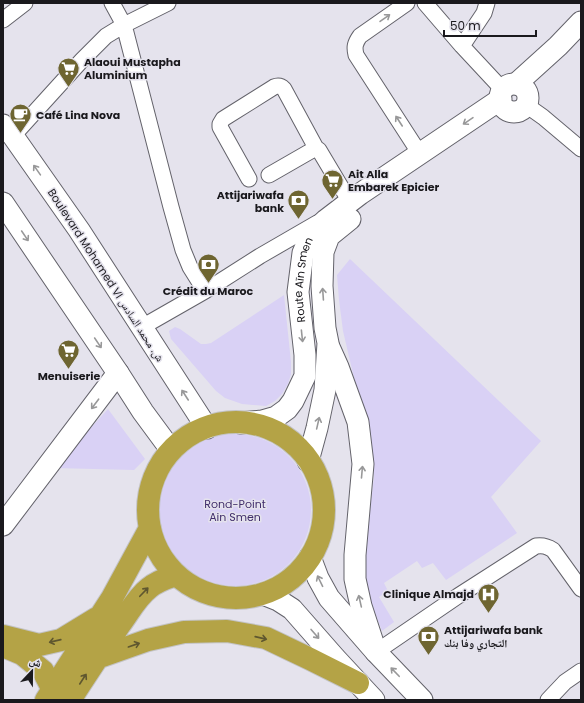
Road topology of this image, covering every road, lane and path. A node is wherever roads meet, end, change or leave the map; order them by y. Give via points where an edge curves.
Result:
1 (25, 3) edge
2 (112, 3) edge
3 (168, 3) edge
4 (407, 3) edge
5 (425, 3) edge
6 (486, 3) edge
7 (3, 20) edge
8 (581, 22) edge
9 (124, 24) junction
10 (581, 41) edge
11 (462, 46) junction
12 (513, 97) junction
13 (8, 131) edge
14 (316, 148) junction
15 (581, 149) edge
16 (420, 154) junction
17 (269, 175) dead end
18 (249, 179) dead end
19 (3, 203) edge
20 (344, 206) junction
21 (205, 291) junction
22 (142, 327) junction
23 (328, 343) junction
24 (118, 373) junction
25 (240, 423) junction
26 (206, 428) junction
27 (172, 450) junction
28 (308, 461) junction
29 (3, 526) edge
30 (150, 528) junction
31 (310, 556) junction
32 (176, 575) junction
33 (581, 588) edge
34 (263, 594) junction
35 (101, 616) junction
36 (3, 636) edge
37 (3, 646) edge
38 (376, 652) junction
39 (97, 658) junction
40 (581, 671) edge
41 (358, 683) junction
42 (56, 697) edge
43 (374, 700) edge
44 (422, 700) edge
45 (548, 700) edge

1 - 7 street
2 - 9 street
3 - 9 street
16 -> 4 street via 354,49 360,36
5 - 11 street
6 - 11 street via 484,14
8 - 12 main road
9 - 13 street via 106,36
9 - 21 street via 183,250
10 - 12 main road
11 - 12 street
12 - 15 street via 543,117
12 -> 16 main road, Route Aïn Smen
23 -> 12 main road, Route Aïn Smen via 322,286 323,252 329,236
22 -> 13 main road, Boulevard Mohamed VI ش. محمد السادس via 79,230
14 - 17 street
14 - 18 street via 284,89 281,86 274,87 223,119 220,124
14 - 20 street
16 - 20 main road, Route Aïn Smen
19 -> 24 main road
20 - 21 street
20 -> 25 main road, Route Aïn Smen via 311,234 303,253 298,292 305,376 298,392 287,409 276,417
21 - 22 street
26 -> 22 main road, Boulevard Mohamed VI ش. محمد السادس
28 -> 23 main road, Route Aïn Smen via 325,390
38 -> 23 main road via 361,606 356,579 355,555 363,464 358,422
24 - 27 main road
24 -> 29 main road
25 - 26 highway
25 - 28 highway via 260,426 280,435
26 - 27 highway via 188,437
27 - 30 highway via 165,458 151,486 148,508
28 - 31 highway via 318,482 323,505 320,535
30 - 32 highway via 158,552
30 - 35 highway
31 - 34 highway via 288,581
38 -> 31 main road via 329,598
32 - 34 highway via 197,589 217,596 238,598
39 -> 32 highway via 143,593 153,584
33 - 38 street via 553,550 548,546 536,546
34 -> 41 main road via 292,609
35 -> 36 highway via 61,640 39,645
35 - 42 highway
37 - 42 highway via 22,654 43,671
44 -> 38 main road
39 -> 41 highway via 148,640 184,632 228,631 266,638
42 -> 39 highway
40 - 45 street via 565,682
41 - 43 main road

